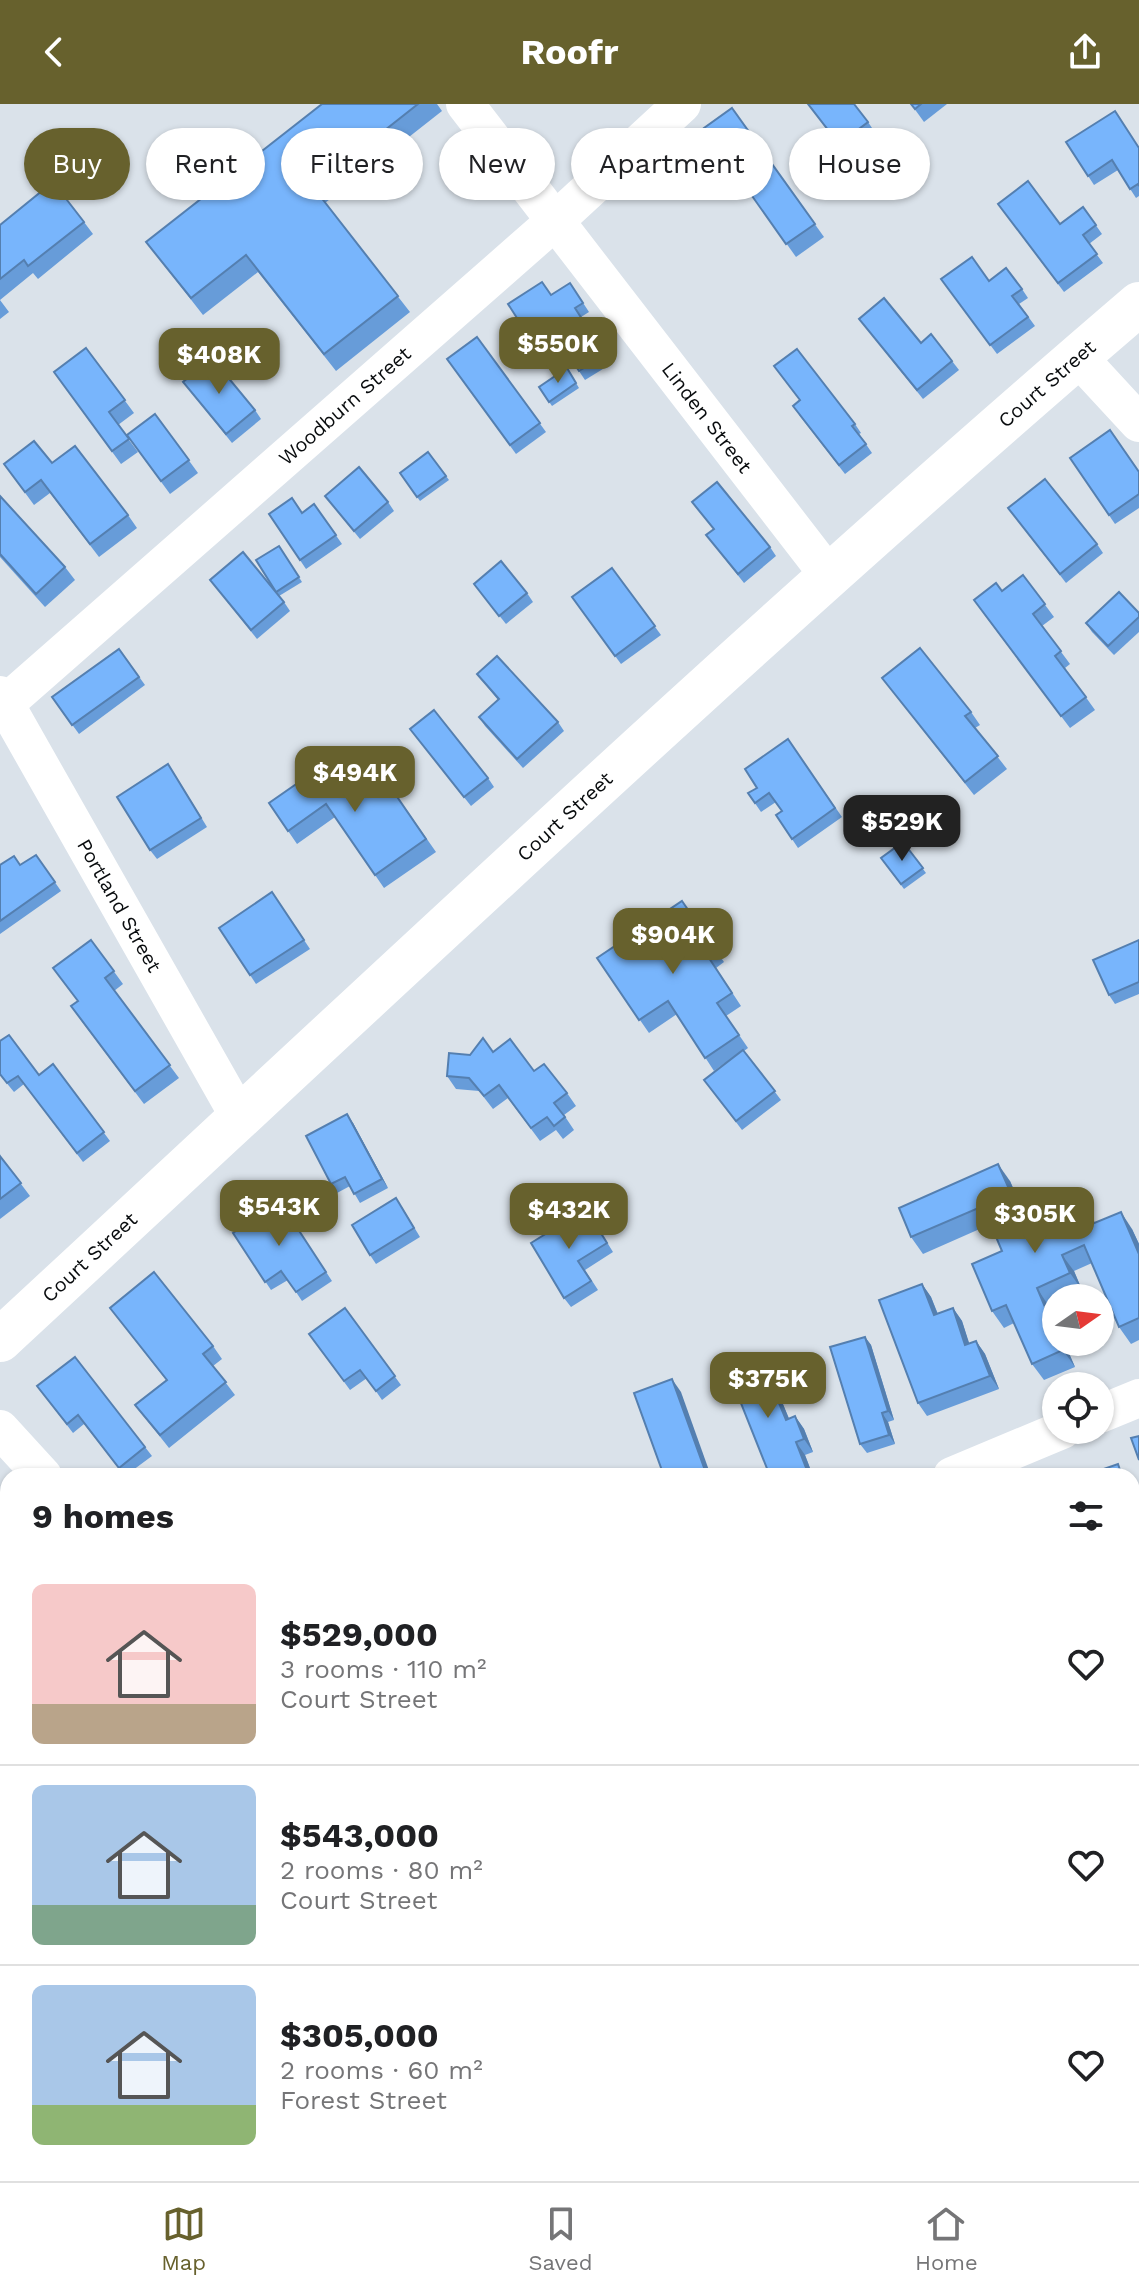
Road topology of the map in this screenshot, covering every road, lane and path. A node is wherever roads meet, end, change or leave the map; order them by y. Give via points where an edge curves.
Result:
1 (465, 104) edge
2 (682, 104) edge
3 (554, 222) junction
4 (1139, 304) edge
5 (1078, 357) junction
6 (1139, 423) edge
7 (830, 577) junction
8 (3, 699) edge
9 (240, 1118) junction
10 (0, 1340) edge
11 (1139, 1398) edge
12 (1114, 1408) edge
13 (0, 1429) edge
14 (1042, 1438) edge
15 (36, 1468) edge
16 (971, 1468) edge

1 - 3 street, Linden Street
2 - 3 street, Woodburn Street
3 - 7 street, Linden Street
3 - 8 street, Woodburn Street
4 - 5 main road, Court Street
5 - 6 street
5 - 7 main road, Court Street
7 - 9 main road, Court Street
8 - 9 street, Portland Street
9 - 10 main road, Court Street
11 - 12 street
13 - 15 street
14 - 16 street

